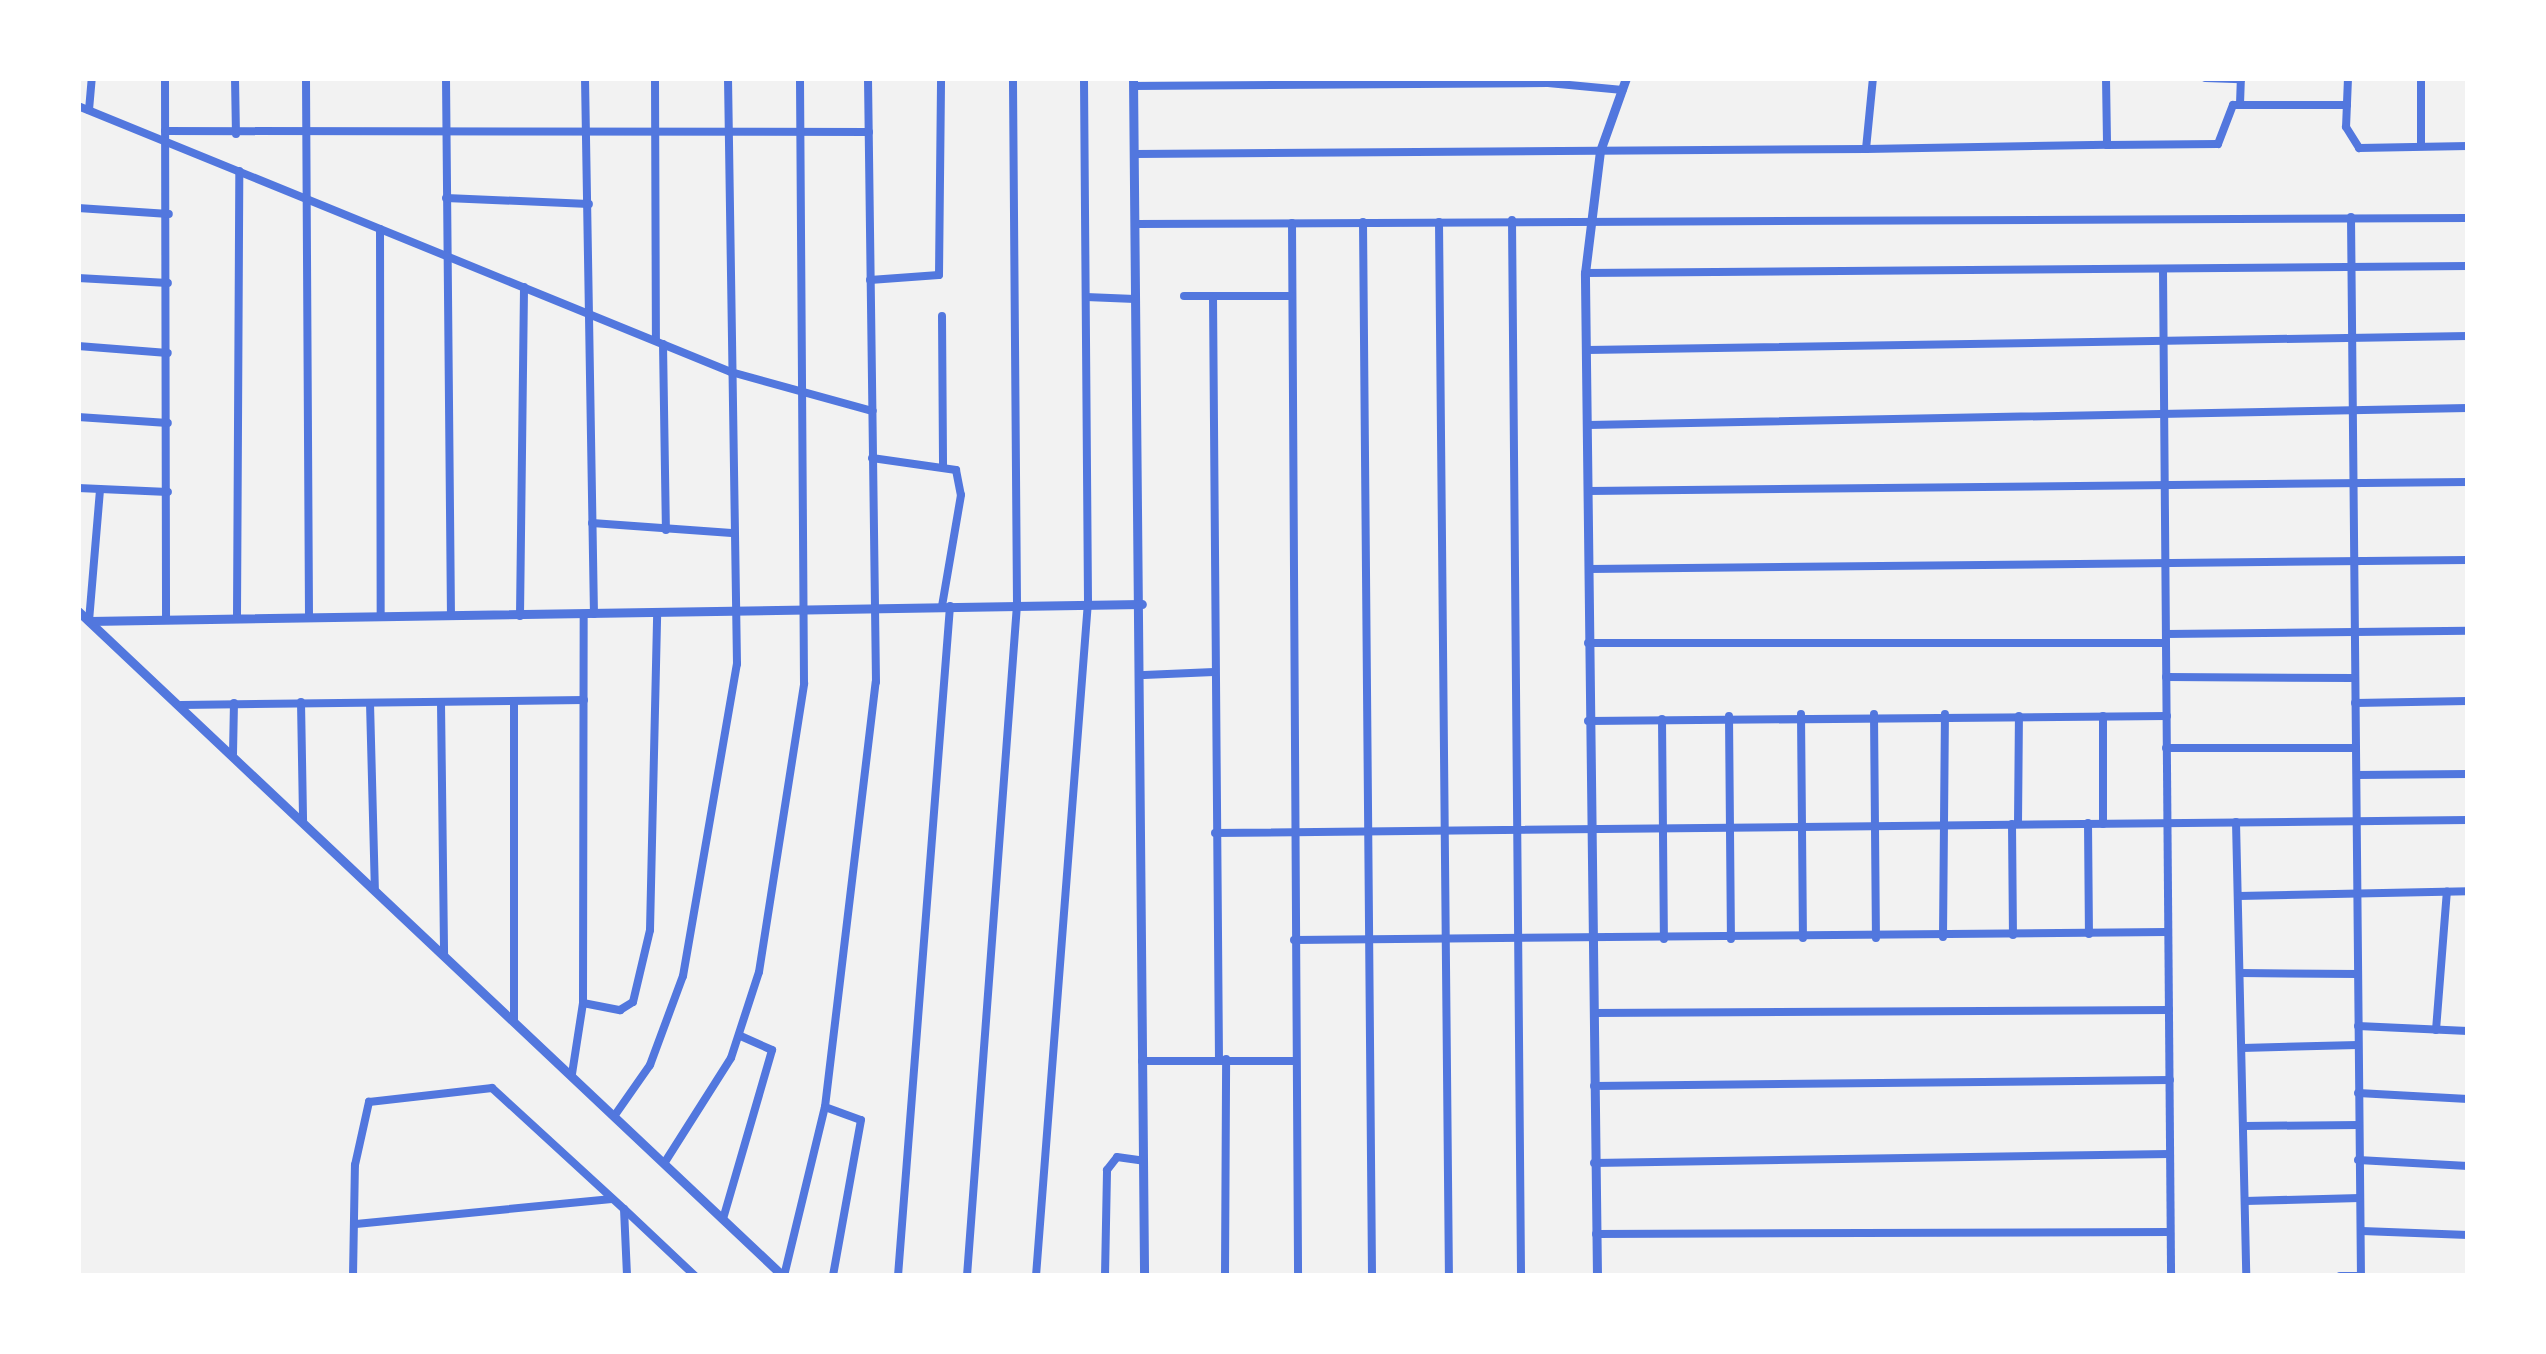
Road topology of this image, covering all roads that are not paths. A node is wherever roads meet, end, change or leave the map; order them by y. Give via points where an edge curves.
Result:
1 (92, 78) edge
2 (165, 78) edge
3 (236, 78) edge
4 (306, 78) edge
5 (446, 78) edge
6 (585, 78) edge
7 (656, 78) edge
8 (728, 78) edge
9 (800, 78) edge
10 (868, 78) edge
11 (940, 78) edge
12 (1013, 78) edge
13 (1084, 78) edge
14 (1873, 78) edge
15 (2106, 78) edge
16 (2205, 78) edge
17 (2241, 78) edge
18 (2348, 78) edge
19 (2421, 78) edge
20 (1548, 81) edge
21 (1134, 82) edge
22 (1625, 84) edge
23 (2240, 104) junction
24 (2347, 105) junction
25 (78, 106) edge
26 (89, 110) junction
27 (307, 131) junction
28 (728, 131) junction
29 (801, 131) junction
30 (447, 132) junction
31 (868, 132) junction
32 (587, 133) junction
33 (656, 133) junction
34 (236, 134) junction
35 (166, 136) junction
36 (2108, 145) junction
37 (2421, 146) junction
38 (2468, 146) edge
39 (1866, 149) junction
40 (1600, 151) junction
41 (1135, 154) junction
42 (238, 171) junction
43 (446, 198) junction
44 (307, 199) junction
45 (589, 204) junction
46 (78, 208) edge
47 (169, 214) junction
48 (2351, 217) junction
49 (2468, 218) edge
50 (1512, 220) junction
51 (1588, 220) junction
52 (1439, 221) junction
53 (1363, 222) junction
54 (1292, 223) junction
55 (1136, 224) junction
56 (380, 229) junction
57 (446, 253) junction
58 (2468, 266) edge
59 (2352, 268) junction
60 (2163, 270) junction
61 (1586, 273) junction
62 (78, 278) edge
63 (870, 280) junction
64 (168, 283) junction
65 (524, 287) junction
66 (1184, 296) dead end
67 (1292, 296) junction
68 (1086, 297) junction
69 (1213, 297) junction
70 (1135, 298) junction
71 (588, 313) junction
72 (942, 316) dead end
73 (2468, 337) edge
74 (2352, 338) junction
75 (2165, 341) junction
76 (659, 343) junction
77 (78, 346) edge
78 (1586, 350) junction
79 (168, 353) junction
80 (730, 372) junction
81 (801, 392) junction
82 (2468, 408) edge
83 (873, 411) junction
84 (2354, 411) junction
85 (2164, 415) junction
86 (78, 417) edge
87 (168, 423) junction
88 (1588, 425) junction
89 (872, 458) junction
90 (943, 465) junction
91 (2468, 482) edge
92 (2356, 486) junction
93 (80, 489) edge
94 (100, 489) junction
95 (2164, 489) junction
96 (1588, 491) junction
97 (168, 492) junction
98 (592, 523) junction
99 (666, 530) junction
100 (732, 533) junction
101 (2358, 559) junction
102 (2468, 560) edge
103 (2166, 564) junction
104 (1588, 569) junction
105 (1088, 602) junction
106 (1017, 604) junction
107 (1142, 604) junction
108 (946, 606) junction
109 (876, 608) junction
110 (736, 610) junction
111 (809, 610) junction
112 (78, 611) edge
113 (657, 614) junction
114 (237, 616) junction
115 (309, 616) junction
116 (589, 616) junction
117 (381, 617) junction
118 (451, 617) junction
119 (520, 617) junction
120 (166, 618) junction
121 (89, 621) junction
122 (2356, 630) junction
123 (2468, 632) edge
124 (2166, 638) junction
125 (1588, 643) junction
126 (1214, 672) junction
127 (1144, 675) junction
128 (2166, 677) junction
129 (2354, 678) junction
130 (584, 700) junction
131 (2468, 701) edge
132 (302, 702) junction
133 (234, 703) junction
134 (370, 703) junction
135 (441, 703) junction
136 (514, 703) junction
137 (2355, 703) junction
138 (181, 705) junction
139 (1874, 714) junction
140 (1801, 715) junction
141 (1945, 715) junction
142 (1729, 716) junction
143 (2019, 716) junction
144 (2103, 716) junction
145 (2167, 716) junction
146 (1662, 719) junction
147 (1588, 721) junction
148 (2166, 748) junction
149 (2356, 748) junction
150 (233, 754) junction
151 (2468, 774) edge
152 (2357, 775) junction
153 (2358, 818) junction
154 (2468, 820) edge
155 (2165, 821) junction
156 (2236, 822) junction
157 (303, 823) junction
158 (1944, 823) junction
159 (2088, 823) junction
160 (2015, 824) junction
161 (2102, 824) junction
162 (1660, 826) junction
163 (1730, 826) junction
164 (1804, 826) junction
165 (1874, 826) junction
166 (1518, 827) junction
167 (1591, 827) junction
168 (1443, 828) junction
169 (1366, 830) junction
170 (1292, 831) junction
171 (1215, 833) junction
172 (375, 888) junction
173 (2447, 891) junction
174 (2468, 891) edge
175 (2360, 894) junction
176 (2238, 896) junction
177 (2167, 932) junction
178 (2089, 934) junction
179 (2013, 935) junction
180 (1443, 938) junction
181 (1803, 938) junction
182 (1876, 938) junction
183 (1943, 938) junction
184 (1664, 939) junction
185 (1731, 939) junction
186 (1294, 940) junction
187 (1368, 940) junction
188 (1518, 940) junction
189 (1593, 940) junction
190 (444, 954) junction
191 (2240, 973) junction
192 (2358, 974) junction
193 (583, 1004) junction
194 (2169, 1010) junction
195 (1594, 1012) junction
196 (514, 1021) junction
197 (2358, 1026) junction
198 (2436, 1030) junction
199 (2468, 1031) edge
200 (740, 1036) junction
201 (2358, 1046) junction
202 (2242, 1048) junction
203 (1223, 1059) junction
204 (1141, 1060) junction
205 (1297, 1060) junction
206 (572, 1074) junction
207 (2170, 1081) junction
208 (1594, 1086) junction
209 (2358, 1093) junction
210 (2468, 1099) edge
211 (825, 1106) junction
212 (615, 1115) junction
213 (2359, 1125) junction
214 (2245, 1126) junction
215 (2170, 1154) junction
216 (2359, 1160) junction
217 (1144, 1161) junction
218 (665, 1162) junction
219 (1594, 1162) junction
220 (2468, 1166) edge
221 (2360, 1198) junction
222 (614, 1199) junction
223 (2245, 1201) junction
224 (624, 1209) junction
225 (723, 1219) junction
226 (356, 1224) junction
227 (2361, 1231) junction
228 (2170, 1232) junction
229 (1596, 1234) junction
230 (2468, 1235) edge
231 (353, 1276) edge
232 (627, 1276) edge
233 (695, 1276) edge
234 (784, 1276) edge
235 (833, 1276) edge
236 (898, 1276) edge
237 (967, 1276) edge
238 (1036, 1276) edge
239 (1105, 1276) edge
240 (1144, 1276) edge
241 (1225, 1276) edge
242 (1298, 1276) edge
243 (1372, 1276) edge
244 (1449, 1276) edge
245 (1521, 1276) edge
246 (1597, 1276) edge
247 (2171, 1276) edge
248 (2246, 1276) edge
249 (2340, 1276) edge
250 (2361, 1276) edge

1 - 26 street
2 - 35 street
3 - 34 street
4 - 27 street
5 - 30 street
6 - 32 street
7 - 33 street
8 - 28 street
9 - 29 street
10 - 31 street
11 - 63 street via 938,275
12 - 106 street
13 - 68 street
14 - 39 street
15 - 36 street
16 - 17 street
17 - 23 street
18 - 24 street
19 - 37 street
20 - 21 street
20 - 22 street
21 - 41 street
22 - 40 street
23 - 24 street
23 - 36 street via 2229,108 2218,144
24 - 37 street via 2349,137 2359,148
25 - 26 street
26 - 35 street
27 - 30 street
27 - 34 street
27 - 44 street
28 - 29 street
28 - 33 street
28 - 80 street
29 - 31 street
29 - 81 street
30 - 32 street
30 - 43 street
31 - 63 street
32 - 33 street
32 - 45 street
33 - 76 street
34 - 35 street
35 - 42 street
35 - 47 street
36 - 39 street
37 - 38 street
39 - 40 street
40 - 41 street
40 - 51 street
41 - 55 street
42 - 44 street
42 - 114 street
43 - 45 street
43 - 57 street
44 - 56 street
44 - 115 street
45 - 71 street
46 - 47 street
47 - 64 street
48 - 49 street
48 - 51 street
48 - 59 street
50 - 51 street
50 - 52 street
50 - 166 street
51 - 61 street
52 - 53 street
52 - 168 street
53 - 54 street
53 - 169 street
54 - 55 street
54 - 67 street
55 - 70 street
56 - 57 street
56 - 117 street
57 - 65 street
57 - 118 street
58 - 59 street
59 - 60 street
59 - 74 street
60 - 61 street
60 - 75 street
61 - 78 street
62 - 64 street
63 - 83 street
64 - 79 street
65 - 71 street
65 - 119 street
66 - 69 street
67 - 69 street
67 - 170 street
68 - 70 street
68 - 105 street
69 - 126 street
70 - 107 street
71 - 76 street
71 - 98 street
72 - 90 street
73 - 74 street
74 - 75 street
74 - 84 street
75 - 78 street
75 - 85 street
76 - 80 street
76 - 99 street
77 - 79 street
78 - 88 street
79 - 87 street
80 - 81 street
80 - 100 street
81 - 83 street
81 - 111 street
82 - 84 street
83 - 89 street
84 - 85 street
84 - 92 street
85 - 88 street
85 - 95 street
86 - 87 street
87 - 97 street
88 - 96 street
89 - 90 street
89 - 109 street
90 - 108 street via 961,479
91 - 92 street
92 - 95 street
92 - 101 street
93 - 94 street
94 - 97 street
94 - 121 street
95 - 96 street
95 - 103 street
96 - 104 street
97 - 120 street
98 - 99 street
98 - 116 street
99 - 100 street
100 - 110 street
101 - 102 street
101 - 103 street
101 - 122 street
103 - 104 street
103 - 124 street
104 - 125 street
105 - 106 street
105 - 107 street
105 - 238 street
106 - 108 street
106 - 237 street
107 - 127 street
108 - 109 street
108 - 236 street
109 - 111 street
109 - 211 street via 861,831
110 - 111 street
110 - 113 street
110 - 212 street via 736,664 688,956 650,1065
111 - 200 street via 767,928
112 - 121 street
113 - 116 street
113 - 193 street via 650,930 627,1009
114 - 115 street
114 - 120 street
115 - 117 street
116 - 119 street
116 - 130 street
117 - 118 street
118 - 119 street
120 - 121 street
121 - 138 street
122 - 123 street
122 - 124 street
122 - 129 street
124 - 125 street
124 - 128 street
125 - 147 street
126 - 127 street
126 - 171 street
127 - 204 street
128 - 129 street
128 - 145 street
129 - 137 street
130 - 136 street
130 - 193 street
131 - 137 street
132 - 133 street
132 - 134 street
132 - 157 street
133 - 138 street
133 - 150 street
134 - 135 street
134 - 172 street
135 - 136 street
135 - 190 street
136 - 196 street
137 - 149 street
138 - 150 street
139 - 140 street
139 - 141 street
139 - 165 street
140 - 142 street
140 - 164 street
141 - 143 street
141 - 158 street
142 - 146 street
142 - 163 street
143 - 144 street
143 - 160 street
144 - 145 street
144 - 161 street
145 - 148 street
146 - 147 street
146 - 162 street
147 - 167 street
148 - 149 street
148 - 155 street
149 - 152 street
150 - 157 street
151 - 152 street
152 - 153 street
153 - 154 street
153 - 156 street
153 - 175 street
155 - 156 street
155 - 161 street
155 - 177 street
156 - 176 street
157 - 172 street
158 - 160 street
158 - 165 street
158 - 183 street
159 - 160 street
159 - 161 street
159 - 178 street
160 - 179 street
162 - 163 street
162 - 167 street
162 - 184 street
163 - 164 street
163 - 185 street
164 - 165 street
164 - 181 street
165 - 182 street
166 - 167 street
166 - 168 street
166 - 188 street
167 - 189 street
168 - 169 street
168 - 180 street
169 - 170 street
169 - 187 street
170 - 171 street
170 - 186 street
171 - 203 street
172 - 190 street
173 - 174 street
173 - 175 street
173 - 198 street
175 - 176 street
175 - 192 street
176 - 191 street
177 - 178 street
177 - 194 street
178 - 179 street
179 - 183 street
180 - 187 street
180 - 188 street
180 - 244 street
181 - 182 street
181 - 185 street
182 - 183 street
184 - 185 street
184 - 189 street
186 - 187 street
186 - 205 street
187 - 243 street
188 - 189 street
188 - 245 street
189 - 195 street
190 - 196 street
191 - 192 street
191 - 202 street
192 - 197 street
193 - 206 street
194 - 195 street
194 - 207 street
195 - 208 street
196 - 206 street
197 - 198 street
197 - 201 street
198 - 199 street
200 - 218 street
200 - 225 street via 772,1049
201 - 202 street
201 - 209 street
202 - 214 street
203 - 204 street
203 - 205 street
203 - 241 street
204 - 217 street
205 - 242 street
206 - 212 street
207 - 208 street
207 - 215 street
208 - 219 street
209 - 210 street
209 - 213 street
211 - 234 street
211 - 235 street via 861,1120
212 - 218 street
213 - 214 street
213 - 216 street
214 - 223 street
215 - 219 street
215 - 228 street
216 - 220 street
216 - 221 street
217 - 239 street via 1117,1156 1107,1170
217 - 240 street
218 - 225 street
219 - 229 street
221 - 223 street
221 - 227 street
222 - 224 street
222 - 226 street
222 - 226 street via 492,1088 372,1098 357,1152
223 - 248 street
224 - 232 street
224 - 233 street
225 - 234 street
226 - 231 street
227 - 230 street
227 - 250 street
228 - 229 street
228 - 247 street
229 - 246 street
249 - 250 street

